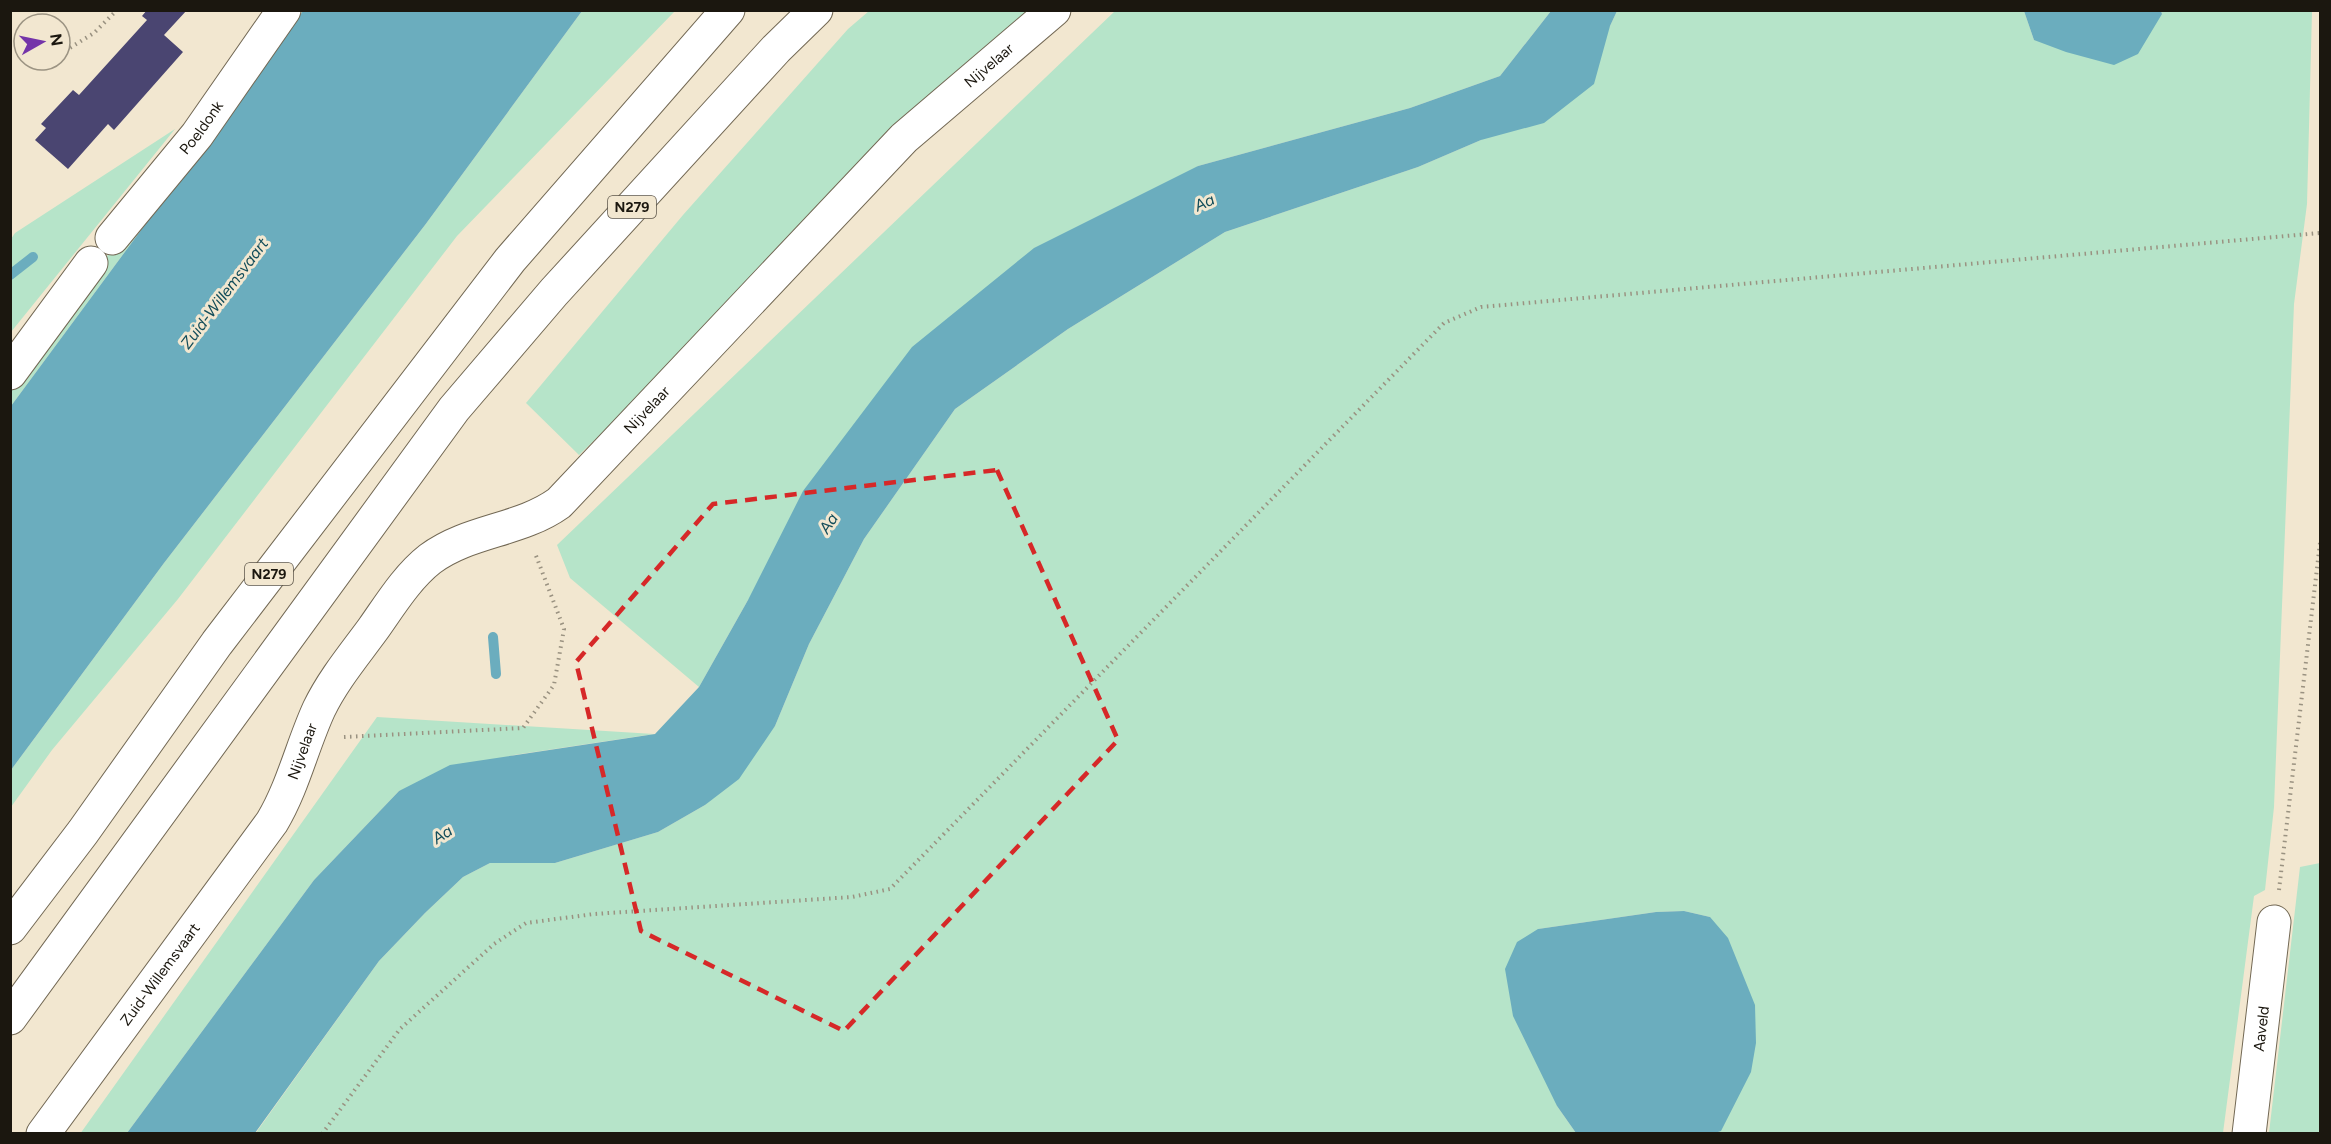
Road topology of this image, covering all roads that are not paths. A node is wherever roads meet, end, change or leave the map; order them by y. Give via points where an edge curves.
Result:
1 (284, 10) edge
2 (728, 10) edge
3 (816, 10) edge
4 (1054, 10) edge
5 (112, 238) dead end
6 (91, 263) dead end
7 (10, 373) edge
8 (277, 814) joint
9 (2274, 922) road end
10 (10, 928) edge
11 (10, 1018) edge
12 (43, 1134) edge
13 (2249, 1134) edge

1 - 5 main road, Poeldonk via 197,135
2 - 10 main road, N279 via 510,260 217,643
3 - 11 main road, N279 via 554,292 454,409
4 - 8 main road, Nijvelaar via 904,138 559,503 524,523 451,545 407,582 336,679
6 - 7 main road
8 - 12 main road, Zuid-Willemsvaart
9 - 13 main road, Aaveld

